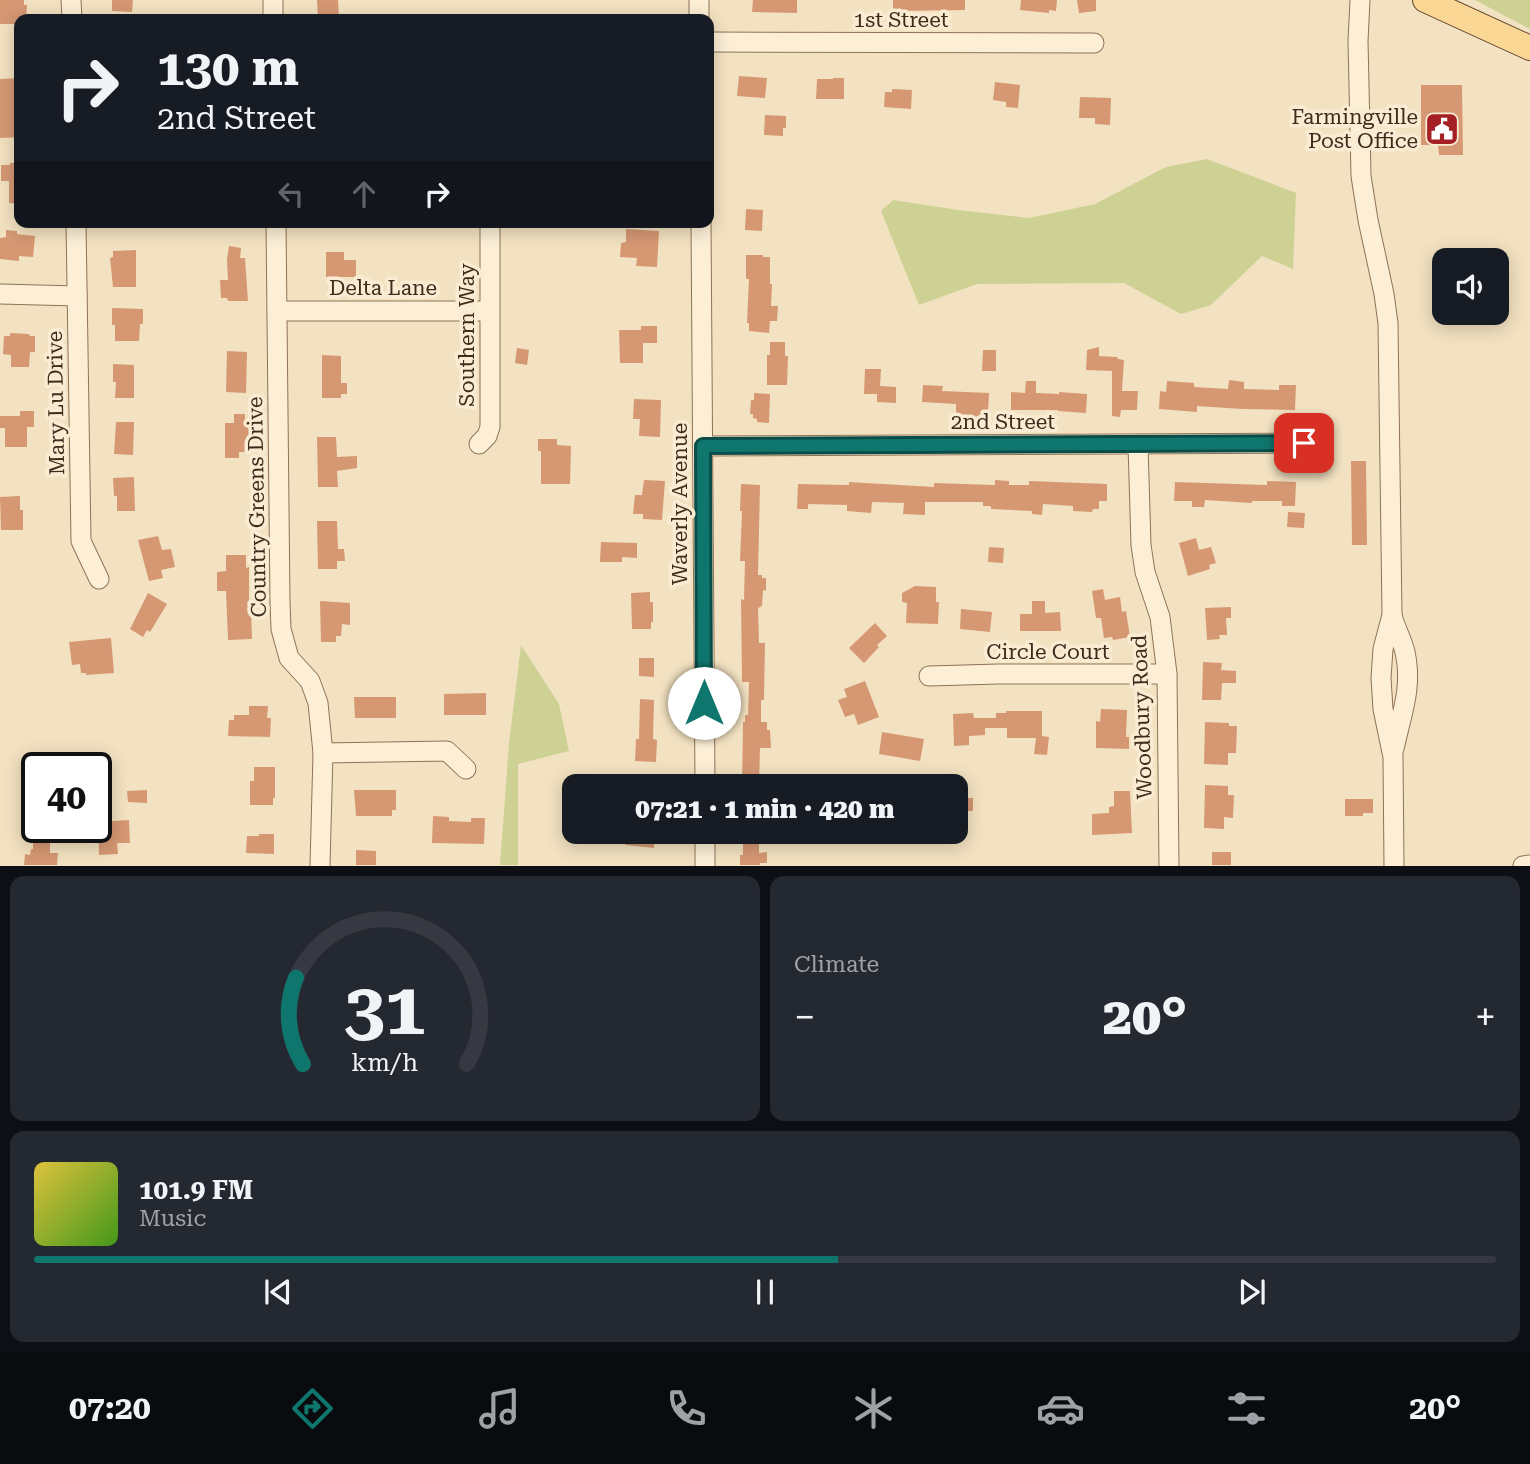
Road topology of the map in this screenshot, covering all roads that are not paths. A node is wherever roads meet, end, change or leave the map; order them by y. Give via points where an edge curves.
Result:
1 (1360, 0) edge
2 (1425, 0) edge
3 (714, 42) edge
4 (1094, 43) dead end
5 (1530, 48) edge
6 (76, 228) edge
7 (276, 228) edge
8 (490, 228) edge
9 (701, 228) edge
10 (0, 294) edge
11 (77, 296) junction
12 (277, 311) junction
13 (489, 311) junction
14 (1304, 443) dead end
15 (479, 444) dead end
16 (1138, 445) junction
17 (703, 446) junction
18 (99, 579) dead end
19 (1167, 674) junction
20 (929, 676) dead end
21 (323, 753) junction
22 (466, 769) dead end
23 (705, 774) edge
24 (705, 844) edge
25 (1530, 865) edge
26 (320, 866) edge
27 (705, 866) edge
28 (1169, 866) edge
29 (1394, 866) edge
30 (1523, 866) edge

1 - 29 street via 1361,176 1388,323 1392,615 1404,649 1407,685 1393,757
2 - 5 main road
3 - 4 street, 1st Street
6 - 11 street, Mary Lu Drive
7 - 12 street, Country Greens Drive
8 - 13 street, Southern Way
9 - 17 street, Waverly Avenue
10 - 11 street
11 - 18 street, Mary Lu Drive via 81,541
12 - 13 street, Delta Lane
12 - 21 street, Country Greens Drive via 281,629 289,658 310,681 318,703
13 - 15 street, Southern Way via 490,426
14 - 16 street, 2nd Street
16 - 17 street, 2nd Street
16 - 19 street, Woodbury Road via 1140,545 1160,617
17 - 23 street, Waverly Avenue
19 - 20 street, Circle Court
19 - 28 street, Woodbury Road
21 - 22 street via 447,751
21 - 26 street, Country Greens Drive
24 - 27 street
25 - 30 street

